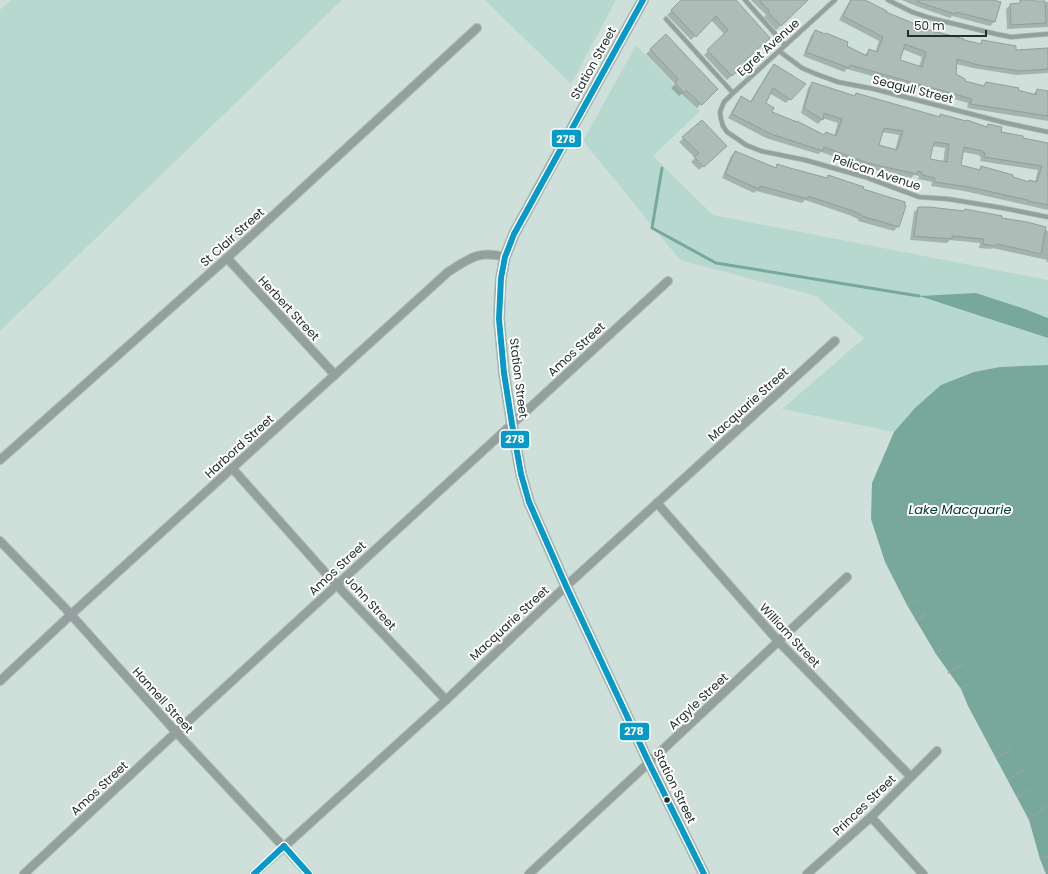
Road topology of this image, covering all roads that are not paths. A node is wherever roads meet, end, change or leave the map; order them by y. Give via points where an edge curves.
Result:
1 (643, 0) edge
2 (745, 0) edge
3 (835, 0) edge
4 (888, 0) edge
5 (666, 19) dead end
6 (477, 28) dead end
7 (1048, 34) edge
8 (786, 45) junction
9 (779, 51) junction
10 (732, 93) junction
11 (720, 112) joint
12 (1048, 132) edge
13 (1048, 218) edge
14 (505, 257) junction
15 (227, 258) junction
16 (668, 281) dead end
17 (835, 341) dead end
18 (335, 375) junction
19 (512, 424) junction
20 (0, 460) edge
21 (232, 468) junction
22 (657, 503) junction
23 (0, 541) edge
24 (847, 576) dead end
25 (337, 585) junction
26 (566, 586) junction
27 (71, 615) junction
28 (778, 642) junction
29 (0, 681) edge
30 (446, 700) junction
31 (176, 732) junction
32 (937, 752) dead end
33 (649, 763) junction
34 (911, 777) junction
35 (870, 818) junction
36 (284, 846) junction
37 (24, 874) edge
38 (254, 874) edge
39 (309, 874) edge
40 (529, 874) edge
41 (704, 874) edge
42 (807, 874) edge
43 (923, 874) edge

1 - 14 street, Station Street via 530,204
2 - 8 lane
3 - 8 lane, Egret Avenue
4 - 7 lane via 930,18 1011,38
5 - 10 lane
6 - 15 street, St Clair Street
8 - 9 lane, Egret Avenue
9 - 10 lane, Egret Avenue
9 - 12 lane, Seagull Street via 802,68 838,82
10 - 11 lane, Egret Avenue
11 - 13 lane, Pelican Avenue via 727,132 761,151 865,177 919,197 948,199
14 - 18 street, Harbord Street via 477,255 448,272
14 - 19 street, Station Street via 499,319
15 - 18 street, Herbert Street
15 - 20 street, St Clair Street
16 - 19 street, Amos Street
17 - 22 street, Macquarie Street
18 - 21 street, Harbord Street
19 - 25 street, Amos Street
19 - 26 street, Station Street via 529,502
21 - 25 street, John Street
21 - 27 street, Harbord Street
22 - 26 street, Macquarie Street
22 - 28 street, William Street
23 - 27 street, Hannell Street
24 - 28 street, Argyle Street
25 - 30 street, John Street
25 - 31 street, Amos Street
26 - 30 street, Macquarie Street
26 - 33 street, Station Street
27 - 29 street, Harbord Street
27 - 31 street, Hannell Street
28 - 33 street, Argyle Street
28 - 34 street, William Street
30 - 36 street, Macquarie Street
31 - 36 street, Hannell Street
31 - 37 street, Amos Street
32 - 34 street, Princes Street
33 - 40 street, Argyle Street
33 - 41 street, Station Street
34 - 35 street, Princes Street
35 - 42 street, Princes Street
35 - 43 street
36 - 38 street, Macquarie Street
36 - 39 street, Hannell Street

